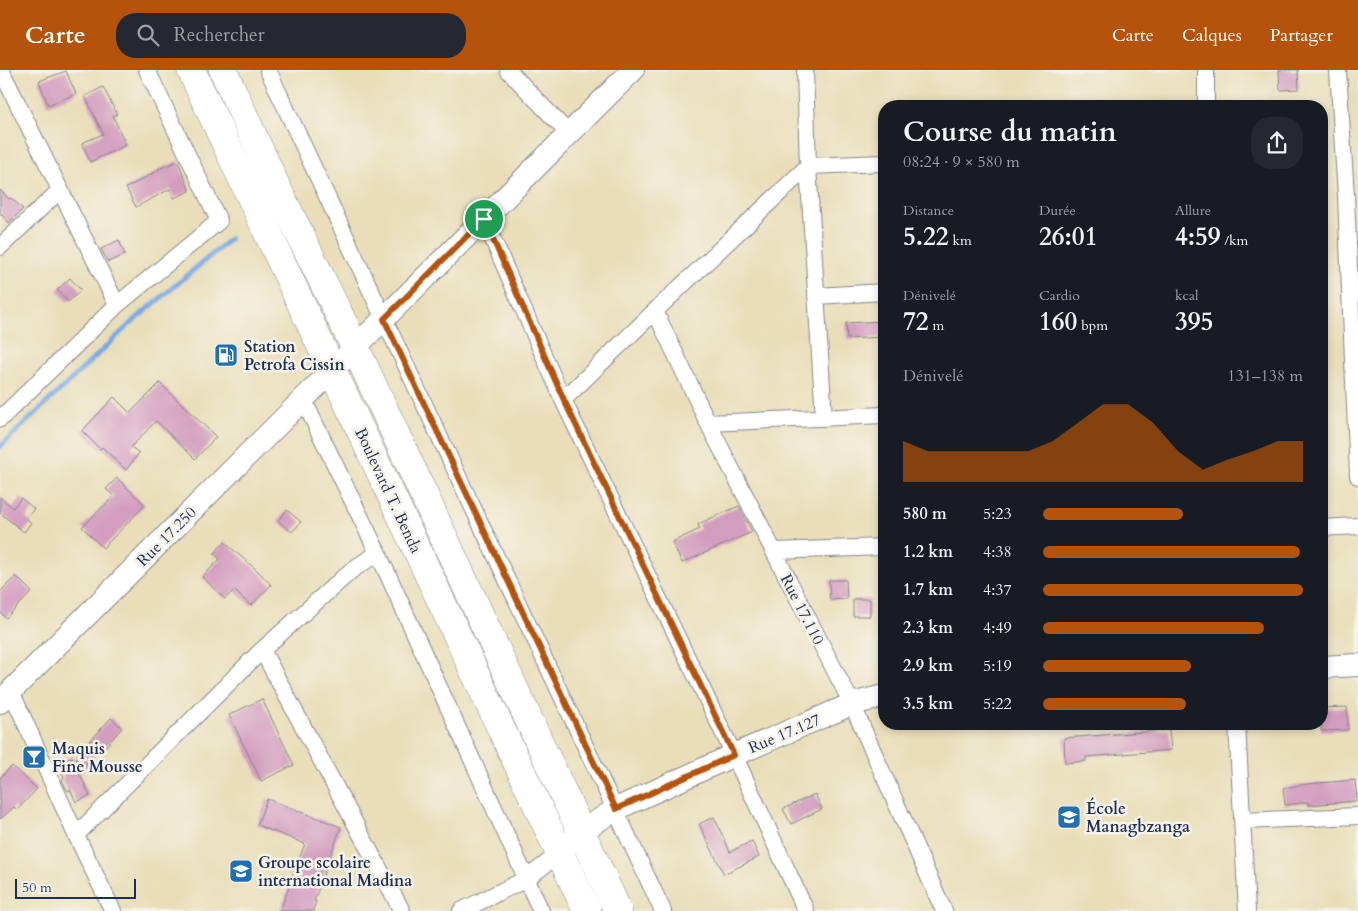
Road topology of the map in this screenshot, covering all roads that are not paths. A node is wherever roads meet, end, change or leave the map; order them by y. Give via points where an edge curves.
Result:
1 (147, 70) edge
2 (191, 70) edge
3 (223, 70) edge
4 (268, 70) edge
5 (508, 70) edge
6 (633, 70) edge
7 (805, 70) edge
8 (1206, 70) edge
9 (1338, 70) edge
10 (1, 71) edge
11 (1206, 100) edge
12 (569, 134) junction
13 (878, 163) edge
14 (808, 166) junction
15 (60, 190) junction
16 (1352, 196) edge
17 (484, 219) junction
18 (0, 247) edge
19 (878, 292) edge
20 (816, 296) junction
21 (117, 305) junction
22 (655, 311) junction
23 (384, 319) junction
24 (355, 347) junction
25 (332, 370) junction
26 (303, 399) junction
27 (564, 400) junction
28 (878, 416) edge
29 (824, 418) junction
30 (0, 419) edge
31 (708, 423) junction
32 (1358, 476) edge
33 (1358, 526) edge
34 (1328, 528) edge
35 (878, 547) edge
36 (774, 551) junction
37 (378, 553) junction
38 (262, 650) junction
39 (1358, 665) edge
40 (1328, 667) edge
41 (6, 696) edge
42 (878, 698) edge
43 (852, 704) junction
44 (1237, 730) edge
45 (734, 755) junction
46 (616, 809) junction
47 (1358, 816) edge
48 (1243, 821) junction
49 (582, 831) junction
50 (76, 835) junction
51 (559, 854) junction
52 (526, 879) junction
53 (113, 911) edge
54 (402, 911) edge
55 (461, 911) edge
56 (541, 911) edge
57 (587, 911) edge
58 (618, 911) edge
59 (663, 911) edge
60 (806, 911) edge
61 (944, 911) edge
62 (1247, 911) edge

1 - 21 street via 219,221
2 - 25 highway, Boulevard T. Benda
3 - 24 highway, Boulevard T. Benda
4 - 23 street
5 - 12 street
6 - 12 street, Rue 17.250
7 - 14 street
8 - 11 street
9 - 16 street
10 - 15 street
12 - 17 street, Rue 17.250
13 - 14 street
14 - 20 street
14 - 22 street
15 - 18 street
15 - 21 street
16 - 32 street
17 - 23 street, Rue 17.250
17 - 27 street
19 - 20 street
20 - 29 street
21 - 30 street
22 - 27 street
22 - 31 street, Rue 17.110
23 - 24 street, Rue 17.250
23 - 46 street
24 - 25 street, Rue 17.250
24 - 49 highway, Boulevard T. Benda
25 - 26 street, Rue 17.250
25 - 51 highway, Boulevard T. Benda
26 - 37 street
26 - 41 street, Rue 17.250
27 - 45 street
28 - 29 street
29 - 31 street
31 - 36 street, Rue 17.110
33 - 34 street
35 - 36 street
36 - 43 street, Rue 17.110
37 - 38 street via 352,570
37 - 52 street
38 - 50 street
38 - 54 street
39 - 40 street
41 - 50 street
42 - 43 street, Rue 17.127
43 - 45 street, Rue 17.127
43 - 61 street, Rue 17.110
44 - 48 street
45 - 46 street, Rue 17.127
45 - 60 street
46 - 49 street, Rue 17.127
46 - 59 street
47 - 48 street
48 - 62 street
49 - 51 street, Rue 17.127
49 - 58 highway, Boulevard T. Benda
50 - 53 street
51 - 52 street
51 - 57 highway, Boulevard T. Benda
52 - 55 street
52 - 56 street

